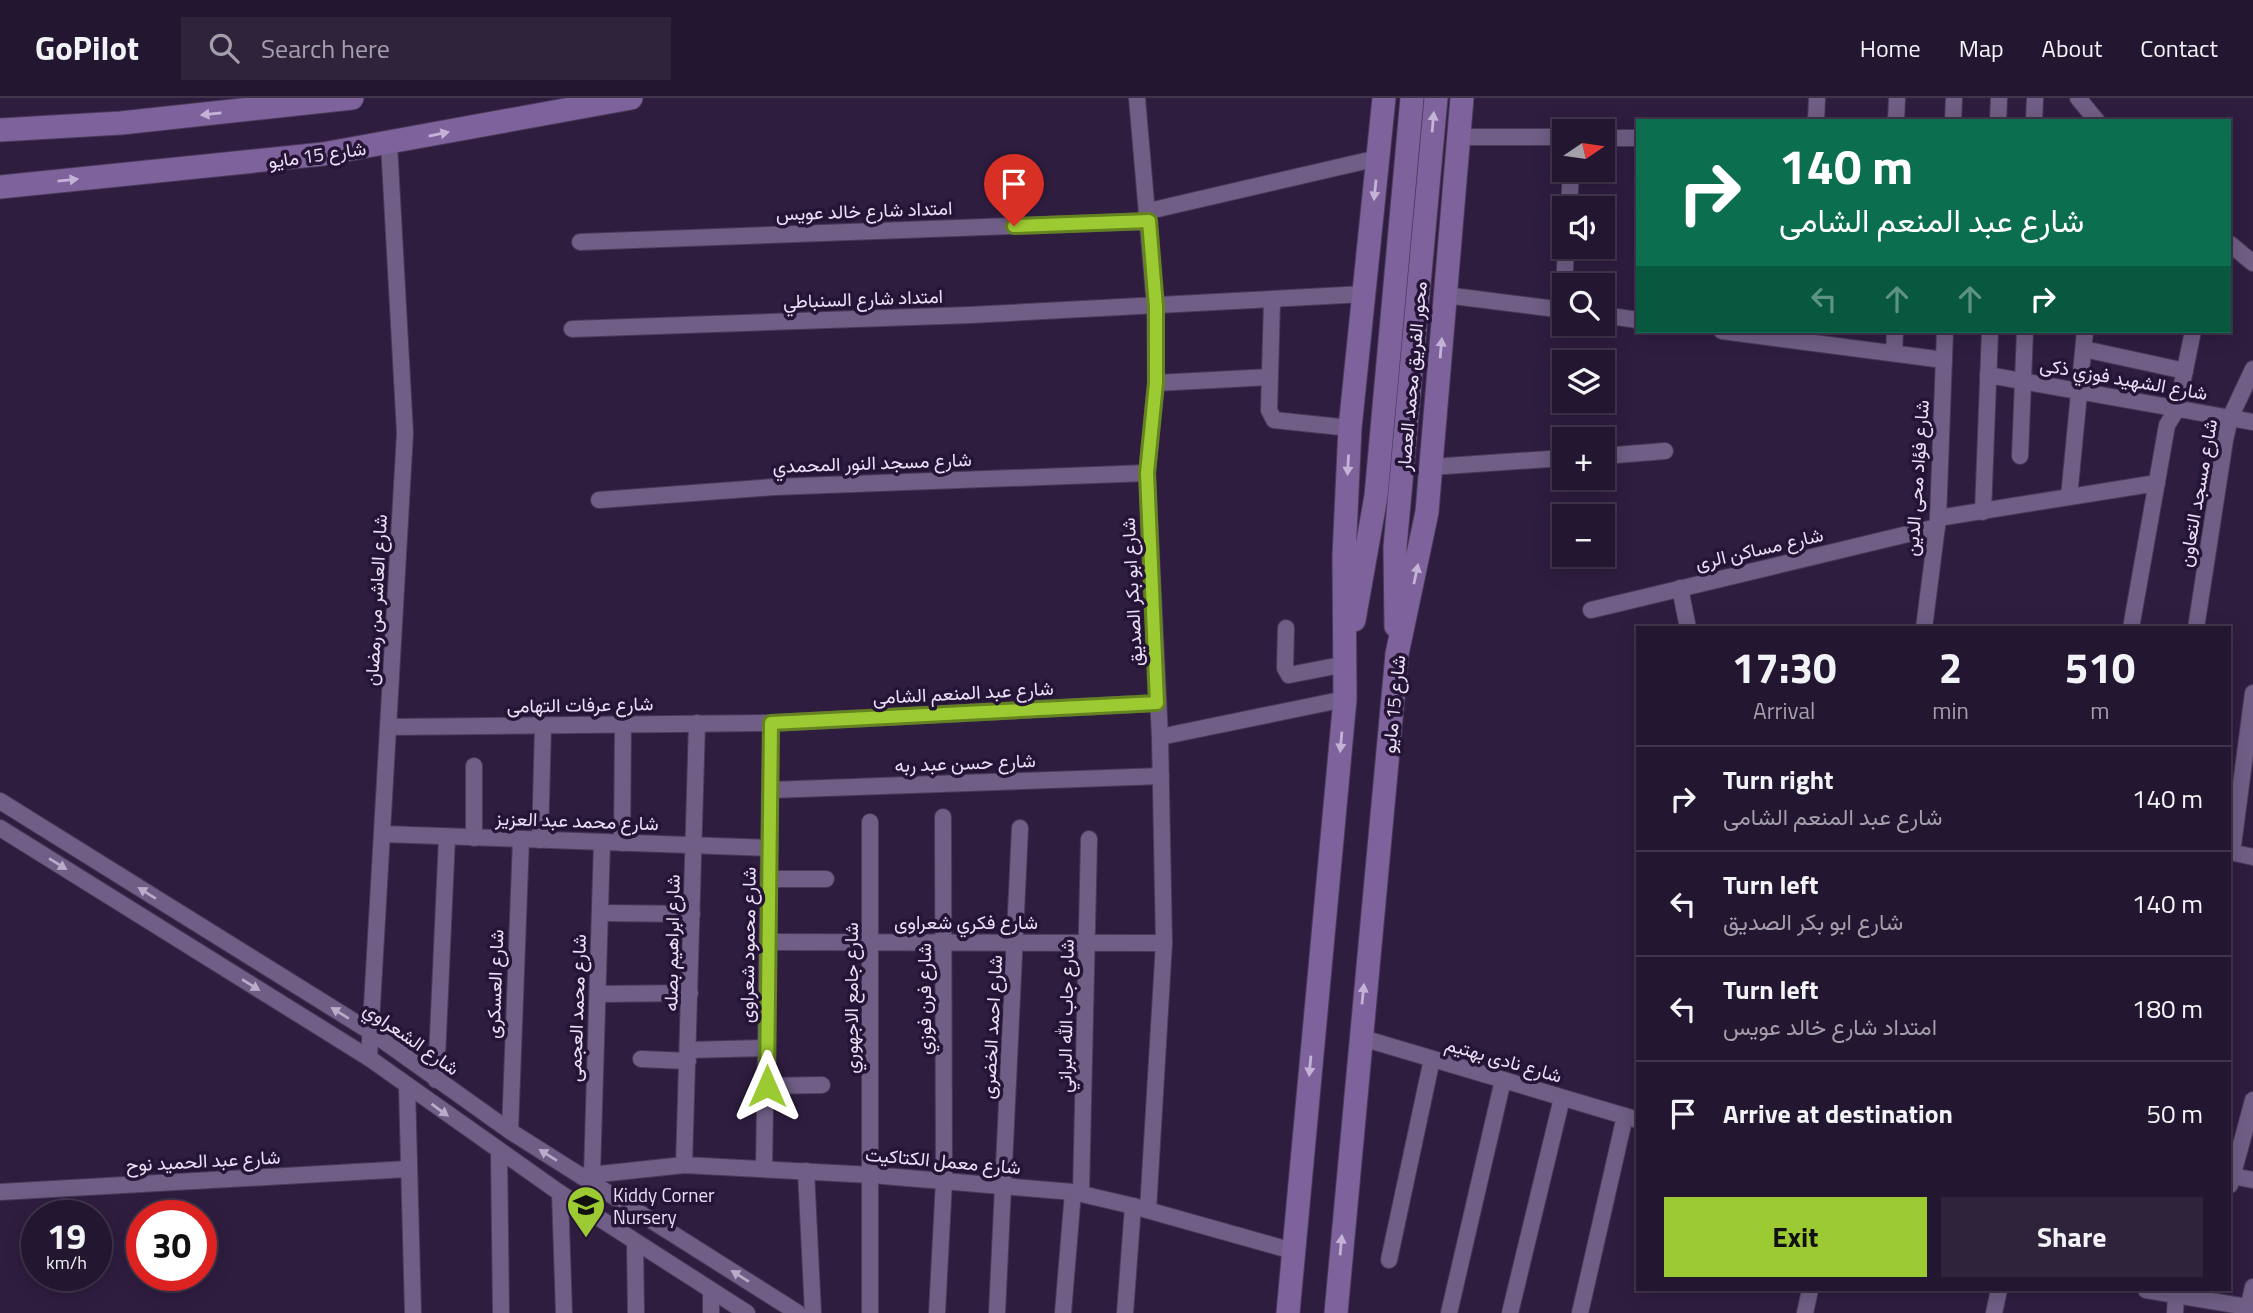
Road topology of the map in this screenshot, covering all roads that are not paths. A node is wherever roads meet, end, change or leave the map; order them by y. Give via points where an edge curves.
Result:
1 (352, 98) edge
2 (631, 98) edge
3 (1137, 98) edge
4 (1384, 98) edge
5 (1412, 98) edge
6 (1436, 98) edge
7 (1462, 98) edge
8 (1816, 98) edge
9 (1896, 98) edge
10 (1954, 98) edge
11 (1998, 98) edge
12 (2035, 98) edge
13 (2078, 98) edge
14 (1816, 119) edge
15 (1896, 119) edge
16 (1953, 119) edge
17 (1998, 119) edge
18 (2034, 119) edge
19 (2095, 119) edge
20 (0, 130) edge
21 (1459, 136) junction
22 (1552, 137) edge
23 (1615, 138) edge
24 (1636, 138) edge
25 (389, 144) junction
26 (1378, 158) junction
27 (0, 187) edge
28 (1149, 216) junction
29 (580, 242) dead end
30 (2231, 245) edge
31 (2253, 263) edge
32 (1364, 294) junction
33 (1445, 295) junction
34 (1272, 301) junction
35 (1156, 307) junction
36 (1552, 308) edge
37 (1615, 317) edge
38 (1636, 320) edge
39 (572, 329) dead end
40 (1758, 333) edge
41 (1895, 333) edge
42 (1945, 333) edge
43 (1990, 333) edge
44 (2025, 333) edge
45 (2085, 333) edge
46 (2193, 333) edge
47 (1798, 336) edge
48 (1846, 339) edge
49 (2084, 349) junction
50 (1894, 353) junction
51 (1944, 360) junction
52 (2253, 369) edge
53 (2185, 371) junction
54 (1988, 375) junction
55 (1270, 377) junction
56 (2023, 381) junction
57 (1156, 383) junction
58 (2080, 392) junction
59 (2178, 409) junction
60 (2230, 418) junction
61 (2253, 422) edge
62 (1350, 428) junction
63 (1665, 451) dead end
64 (1615, 455) edge
65 (2020, 456) dead end
66 (1552, 459) edge
67 (1431, 467) junction
68 (1147, 473) junction
69 (2157, 482) junction
70 (2069, 497) junction
71 (599, 500) dead end
72 (1983, 512) junction
73 (1937, 523) junction
74 (1680, 588) junction
75 (1591, 610) dead end
76 (1688, 626) edge
77 (1924, 626) edge
78 (2131, 626) edge
79 (2196, 626) edge
80 (1286, 628) dead end
81 (1397, 654) junction
82 (1346, 656) junction
83 (2253, 693) edge
84 (1345, 699) junction
85 (1157, 703) junction
86 (697, 723) junction
87 (771, 723) junction
88 (623, 725) junction
89 (543, 726) junction
90 (389, 727) junction
91 (1160, 737) junction
92 (474, 766) dead end
93 (1161, 776) junction
94 (770, 790) junction
95 (0, 801) edge
96 (943, 817) dead end
97 (870, 822) dead end
98 (0, 828) edge
99 (1020, 828) dead end
100 (383, 834) junction
101 (447, 837) junction
102 (474, 838) junction
103 (521, 839) junction
104 (1089, 839) dead end
105 (540, 840) junction
106 (602, 842) junction
107 (622, 843) junction
108 (694, 845) junction
109 (770, 848) junction
110 (2231, 852) edge
111 (2253, 857) edge
112 (769, 879) junction
113 (825, 879) dead end
114 (600, 912) junction
115 (692, 914) junction
116 (768, 942) junction
117 (871, 942) junction
118 (944, 942) junction
119 (1017, 942) junction
120 (1088, 942) junction
121 (1164, 943) junction
122 (690, 993) junction
123 (598, 994) junction
124 (371, 1032) junction
125 (1359, 1037) junction
126 (767, 1048) junction
127 (689, 1056) junction
128 (369, 1058) junction
129 (641, 1059) dead end
130 (1432, 1059) junction
131 (436, 1080) junction
132 (1503, 1080) junction
133 (822, 1085) dead end
134 (767, 1086) junction
135 (407, 1087) junction
136 (1562, 1098) junction
137 (2253, 1101) edge
138 (1631, 1118) edge
139 (2250, 1121) edge
140 (510, 1131) junction
141 (499, 1152) junction
142 (684, 1165) junction
143 (764, 1168) junction
144 (408, 1169) junction
145 (806, 1171) junction
146 (587, 1175) junction
147 (872, 1175) junction
148 (2253, 1180) edge
149 (944, 1181) junction
150 (2231, 1181) edge
151 (1004, 1187) junction
152 (0, 1192) edge
153 (560, 1193) junction
154 (1077, 1193) junction
155 (1141, 1208) junction
156 (635, 1241) junction
157 (1293, 1251) junction
158 (1389, 1260) dead end
159 (2253, 1287) edge
160 (710, 1290) junction
161 (1810, 1291) edge
162 (1999, 1291) edge
163 (2152, 1291) edge
164 (2199, 1294) edge
165 (2176, 1295) junction
166 (2249, 1309) edge
167 (1339, 1312) edge
168 (413, 1313) edge
169 (501, 1313) edge
170 (564, 1313) edge
171 (636, 1313) edge
172 (711, 1313) edge
173 (747, 1313) edge
174 (798, 1313) edge
175 (813, 1313) edge
176 (870, 1313) edge
177 (937, 1313) edge
178 (997, 1313) edge
179 (1063, 1313) edge
180 (1125, 1313) edge
181 (1288, 1313) edge
182 (1448, 1313) edge
183 (1510, 1313) edge
184 (1580, 1313) edge
185 (1805, 1313) edge
186 (1994, 1313) edge
187 (2175, 1313) edge

1 -> 20 main road via 121,123
25 -> 2 main road, شارع 15 مايو
3 - 28 street, شارع ابو بكر الصديق
4 - 26 main road
5 - 82 main road, محور الفريق محمد العصار via 1376,496
81 -> 6 main road, محور الفريق محمد العصار via 1395,547
7 - 21 main road, شارع 15 مايو
8 - 14 street
9 - 15 street
10 - 16 street
11 - 17 street
12 - 18 street
13 - 19 street
21 - 22 street
21 - 33 main road, شارع 15 مايو
23 - 24 street
27 -> 25 main road, شارع 15 مايو via 263,163
25 - 90 street, شارع العاشر من رمضان via 405,433
26 - 28 street, امتداد شارع خالد عويس
26 -> 32 main road
28 - 29 street, امتداد شارع خالد عويس
28 - 35 street, شارع ابو بكر الصديق
30 - 31 street
32 - 34 street, امتداد شارع السنباطي
32 - 62 main road
33 - 36 street
67 -> 33 main road, شارع 15 مايو
34 - 35 street, امتداد شارع السنباطي
34 - 55 street
35 - 39 street, امتداد شارع السنباطي
35 - 57 street, شارع ابو بكر الصديق
37 - 38 street
40 - 47 street
41 - 50 street
42 - 51 street, شارع فؤاد محى الدين
43 - 54 street
44 - 56 street
45 - 49 street
46 - 53 street
47 - 48 street
48 - 50 street
49 - 53 street
49 - 58 street
50 - 51 street
51 - 73 street, شارع فؤاد محى الدين
52 - 60 street, شارع مسجد التعاون
53 - 59 street
54 - 56 street, شارع الشهيد فوزي ذكى
54 - 72 street
55 - 57 street
55 - 62 street via 1269,410 1274,421
56 - 58 street, شارع الشهيد فوزي ذكى
56 - 65 street
57 - 68 street, شارع ابو بكر الصديق
58 - 59 street, شارع الشهيد فوزي ذكى
58 - 70 street
59 - 60 street, شارع الشهيد فوزي ذكى
59 - 69 street via 2167,425
60 - 61 street, شارع الشهيد فوزي ذكى
60 - 79 street, شارع مسجد التعاون
62 -> 82 main road via 1344,556
63 - 64 street
66 - 67 street
81 -> 67 main road, شارع 15 مايو via 1423,542
68 - 71 street, شارع مسجد النور المحمدي via 774,487
68 - 85 street, شارع ابو بكر الصديق
69 - 70 street, شارع مساكن الرى
69 - 78 street
70 - 72 street, شارع مساكن الرى
72 - 73 street, شارع مساكن الرى
73 - 74 street, شارع مساكن الرى
73 - 77 street, شارع فؤاد محى الدين
74 - 75 street, شارع مساكن الرى
74 - 76 street
80 - 82 street via 1285,668 1289,675
125 -> 81 main road, شارع 15 مايو
82 - 84 main road
83 - 110 street
84 - 91 street
84 -> 157 main road
85 - 87 street, شارع عبد المنعم الشامى
85 - 91 street, شارع ابو بكر الصديق
86 - 87 street, شارع عرفات التهامى
86 - 88 street, شارع عرفات التهامى
86 - 108 street, شارع ابراهيم بصله
87 - 94 street, شارع محمود شعراوى
88 - 89 street, شارع عرفات التهامى
88 - 107 street
89 - 90 street, شارع عرفات التهامى
89 - 105 street
90 - 100 street, شارع العاشر من رمضان
91 - 93 street, شارع ابو بكر الصديق
92 - 102 street
93 - 94 street, شارع حسن عبد ربه
93 - 121 street, شارع ابو بكر الصديق
94 - 109 street, شارع محمود شعراوى
124 -> 95 street, شارع الشعراوي
96 - 118 street, شارع فرن فوزي
97 - 117 street, شارع جامع الاجهوري
98 -> 128 street
99 - 119 street, شارع احمد الخضرى
100 - 101 street, شارع محمد عبد العزيز
100 - 124 street, شارع العاشر من رمضان
101 - 102 street, شارع محمد عبد العزيز
101 - 131 street
102 - 103 street, شارع محمد عبد العزيز
103 - 105 street, شارع محمد عبد العزيز
103 - 140 street, شارع العسكرى
104 - 120 street, شارع جاب الله البراني
105 - 106 street, شارع محمد عبد العزيز
106 - 107 street, شارع محمد عبد العزيز
106 - 114 street, شارع محمد العجمى
107 - 108 street, شارع محمد عبد العزيز
108 - 109 street, شارع محمد عبد العزيز
108 - 115 street, شارع ابراهيم بصله
109 - 112 street, شارع محمود شعراوى
110 - 111 street
112 - 113 street
112 - 116 street, شارع محمود شعراوى
114 - 115 street
114 - 123 street, شارع محمد العجمى
115 - 122 street, شارع ابراهيم بصله
116 - 117 street, شارع فكري شعراوى
116 - 126 street, شارع محمود شعراوى
117 - 118 street, شارع فكري شعراوى
117 - 147 street, شارع جامع الاجهوري
118 - 119 street, شارع فكري شعراوى
118 - 149 street, شارع فرن فوزي
119 - 120 street, شارع فكري شعراوى
119 - 151 street, شارع احمد الخضرى
120 - 121 street, شارع فكري شعراوى
120 - 154 street, شارع جاب الله البراني
121 - 155 street, شارع ابو بكر الصديق
122 - 123 street
122 - 127 street, شارع ابراهيم بصله
123 - 146 street, شارع محمد العجمى
124 - 128 street, شارع العاشر من رمضان
124 - 131 street, شارع الشعراوي
125 - 130 street, شارع نادى بهتيم
167 -> 125 main road, شارع 15 مايو
126 - 127 street
126 - 134 street, شارع محمود شعراوى
127 - 129 street
127 - 142 street, شارع ابراهيم بصله
128 - 135 street
130 - 132 street, شارع نادى بهتيم
130 - 158 street
131 - 140 street, شارع الشعراوي
132 - 136 street, شارع نادى بهتيم
132 - 182 street
133 - 134 street
134 - 143 street, شارع محمود شعراوى
135 -> 141 street
135 - 144 street
136 - 138 street, شارع نادى بهتيم
136 - 183 street
137 - 139 street
138 - 184 street
139 - 150 street
146 -> 140 street, شارع الشعراوي
141 - 153 street
141 - 169 street
142 - 143 street, شارع معمل الكتاكيت
142 - 146 street, شارع معمل الكتاكيت
143 - 145 street, شارع معمل الكتاكيت
144 - 152 street, شارع عبد الحميد نوح
144 - 168 street
145 - 147 street, شارع معمل الكتاكيت
145 - 175 street
174 -> 146 street, شارع الشعراوي
147 - 149 street, شارع معمل الكتاكيت
147 - 176 street, شارع جامع الاجهوري
148 - 150 street
149 - 151 street, شارع معمل الكتاكيت
149 - 177 street, شارع فرن فوزي
151 - 154 street, شارع معمل الكتاكيت
151 - 178 street, شارع احمد الخضرى
153 - 156 street
153 - 170 street
154 - 155 street, شارع معمل الكتاكيت
154 - 179 street, شارع جاب الله البراني
155 - 157 street, شارع معمل الكتاكيت
155 - 180 street, شارع ابو بكر الصديق
156 - 160 street
156 - 171 street
157 - 181 main road
159 - 166 street
160 - 172 street
160 - 173 street
161 - 185 street
162 - 186 street
163 - 165 street
164 - 165 street
164 - 166 street
165 - 187 street

